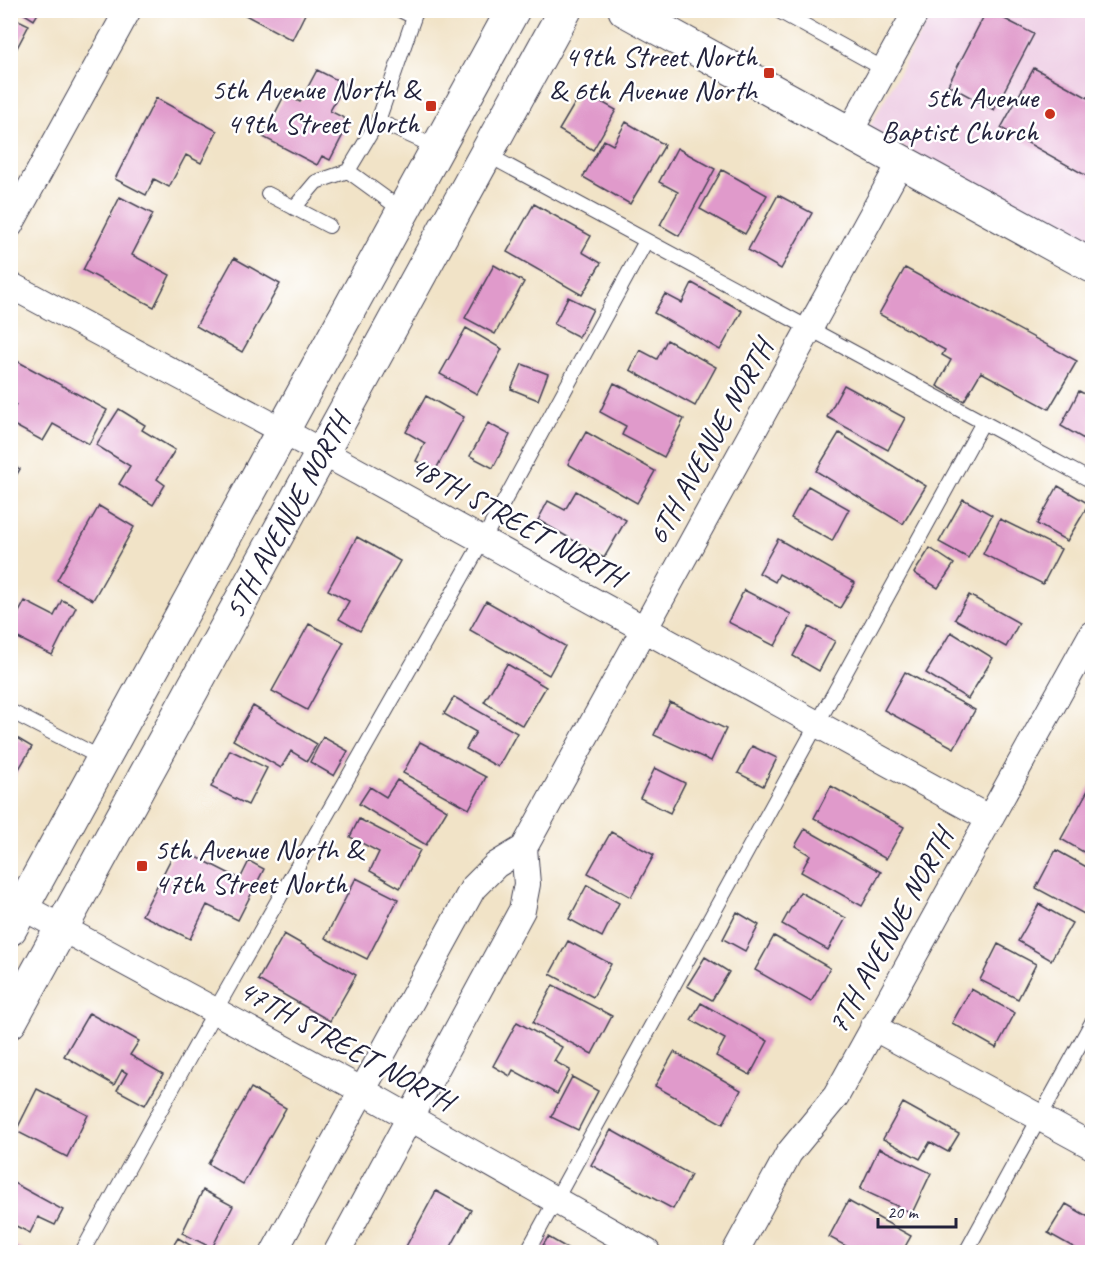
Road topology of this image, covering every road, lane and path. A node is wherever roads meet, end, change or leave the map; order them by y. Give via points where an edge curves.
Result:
1 (128, 10) edge
2 (400, 10) edge
3 (513, 10) edge
4 (565, 10) edge
5 (777, 10) edge
6 (916, 10) edge
7 (643, 15) edge
8 (884, 69) junction
9 (378, 121) junction
10 (849, 133) junction
11 (438, 148) junction
12 (486, 154) junction
13 (901, 162) junction
14 (348, 171) junction
15 (268, 194) dead end
16 (294, 208) junction
17 (403, 211) junction
18 (10, 225) edge
19 (329, 226) dead end
20 (646, 241) junction
21 (1092, 266) edge
22 (10, 285) edge
23 (810, 329) junction
24 (983, 422) junction
25 (283, 431) junction
26 (322, 452) junction
27 (1092, 481) edge
28 (483, 540) junction
29 (645, 629) junction
30 (1092, 634) edge
31 (10, 711) edge
32 (818, 724) junction
33 (103, 759) junction
34 (990, 819) junction
35 (524, 848) junction
36 (15, 912) edge
37 (62, 928) junction
38 (215, 1011) junction
39 (10, 1022) edge
40 (1092, 1022) edge
41 (873, 1027) junction
42 (363, 1091) junction
43 (410, 1117) junction
44 (1039, 1117) junction
45 (1092, 1146) edge
46 (556, 1200) junction
47 (82, 1252) edge
48 (274, 1252) edge
49 (337, 1252) edge
50 (527, 1252) edge
51 (647, 1252) edge
52 (735, 1252) edge
53 (966, 1252) edge

1 - 18 street
2 - 9 lane via 414,17
3 - 11 main road, 5TH AVENUE NORTH
4 - 12 main road, 5TH AVENUE NORTH
5 - 8 lane
6 - 8 street
7 - 10 main road
8 - 10 street
9 - 11 lane
9 - 14 lane
10 - 13 main road
11 - 17 main road, 5TH AVENUE NORTH
12 - 20 lane
12 - 26 main road, 5TH AVENUE NORTH
13 - 21 main road
13 - 23 street, 6TH AVENUE NORTH
14 - 16 lane via 316,182
14 - 17 lane
15 - 16 lane
16 - 19 lane
17 - 25 main road, 5TH AVENUE NORTH
20 - 23 lane
20 - 28 lane
22 - 25 street, 48TH STREET NORTH
23 - 24 lane
23 - 29 street, 6TH AVENUE NORTH
24 - 27 lane
24 - 32 lane
25 - 26 street, 48TH STREET NORTH
25 - 33 main road, 5TH AVENUE NORTH
26 - 28 street, 48TH STREET NORTH
26 - 37 main road, 5TH AVENUE NORTH
28 - 29 street, 48TH STREET NORTH
28 - 38 lane
29 - 32 street, 48TH STREET NORTH
29 - 35 street, 6TH AVENUE NORTH
30 - 34 street, 7TH AVENUE NORTH
31 - 33 lane
32 - 34 street, 48TH STREET NORTH
32 - 46 lane
33 - 36 main road, 5TH AVENUE NORTH
34 - 41 street, 7TH AVENUE NORTH
35 - 42 street, 6TH AVENUE NORTH via 496,865 473,888
35 - 43 street via 527,884 522,910
36 - 37 street, 47TH STREET NORTH
37 - 38 street, 47TH STREET NORTH
37 - 39 main road, 5TH AVENUE NORTH
38 - 42 street, 47TH STREET NORTH
38 - 47 lane
40 - 44 lane
41 - 44 street
41 - 52 street, 7TH AVENUE NORTH via 836,1096 789,1153
42 - 43 street, 47TH STREET NORTH
42 - 48 street, 6TH AVENUE NORTH
43 - 46 street, 47TH STREET NORTH
43 - 49 street
44 - 45 street
44 - 53 lane
46 - 50 lane
46 - 51 street, 47TH STREET NORTH

